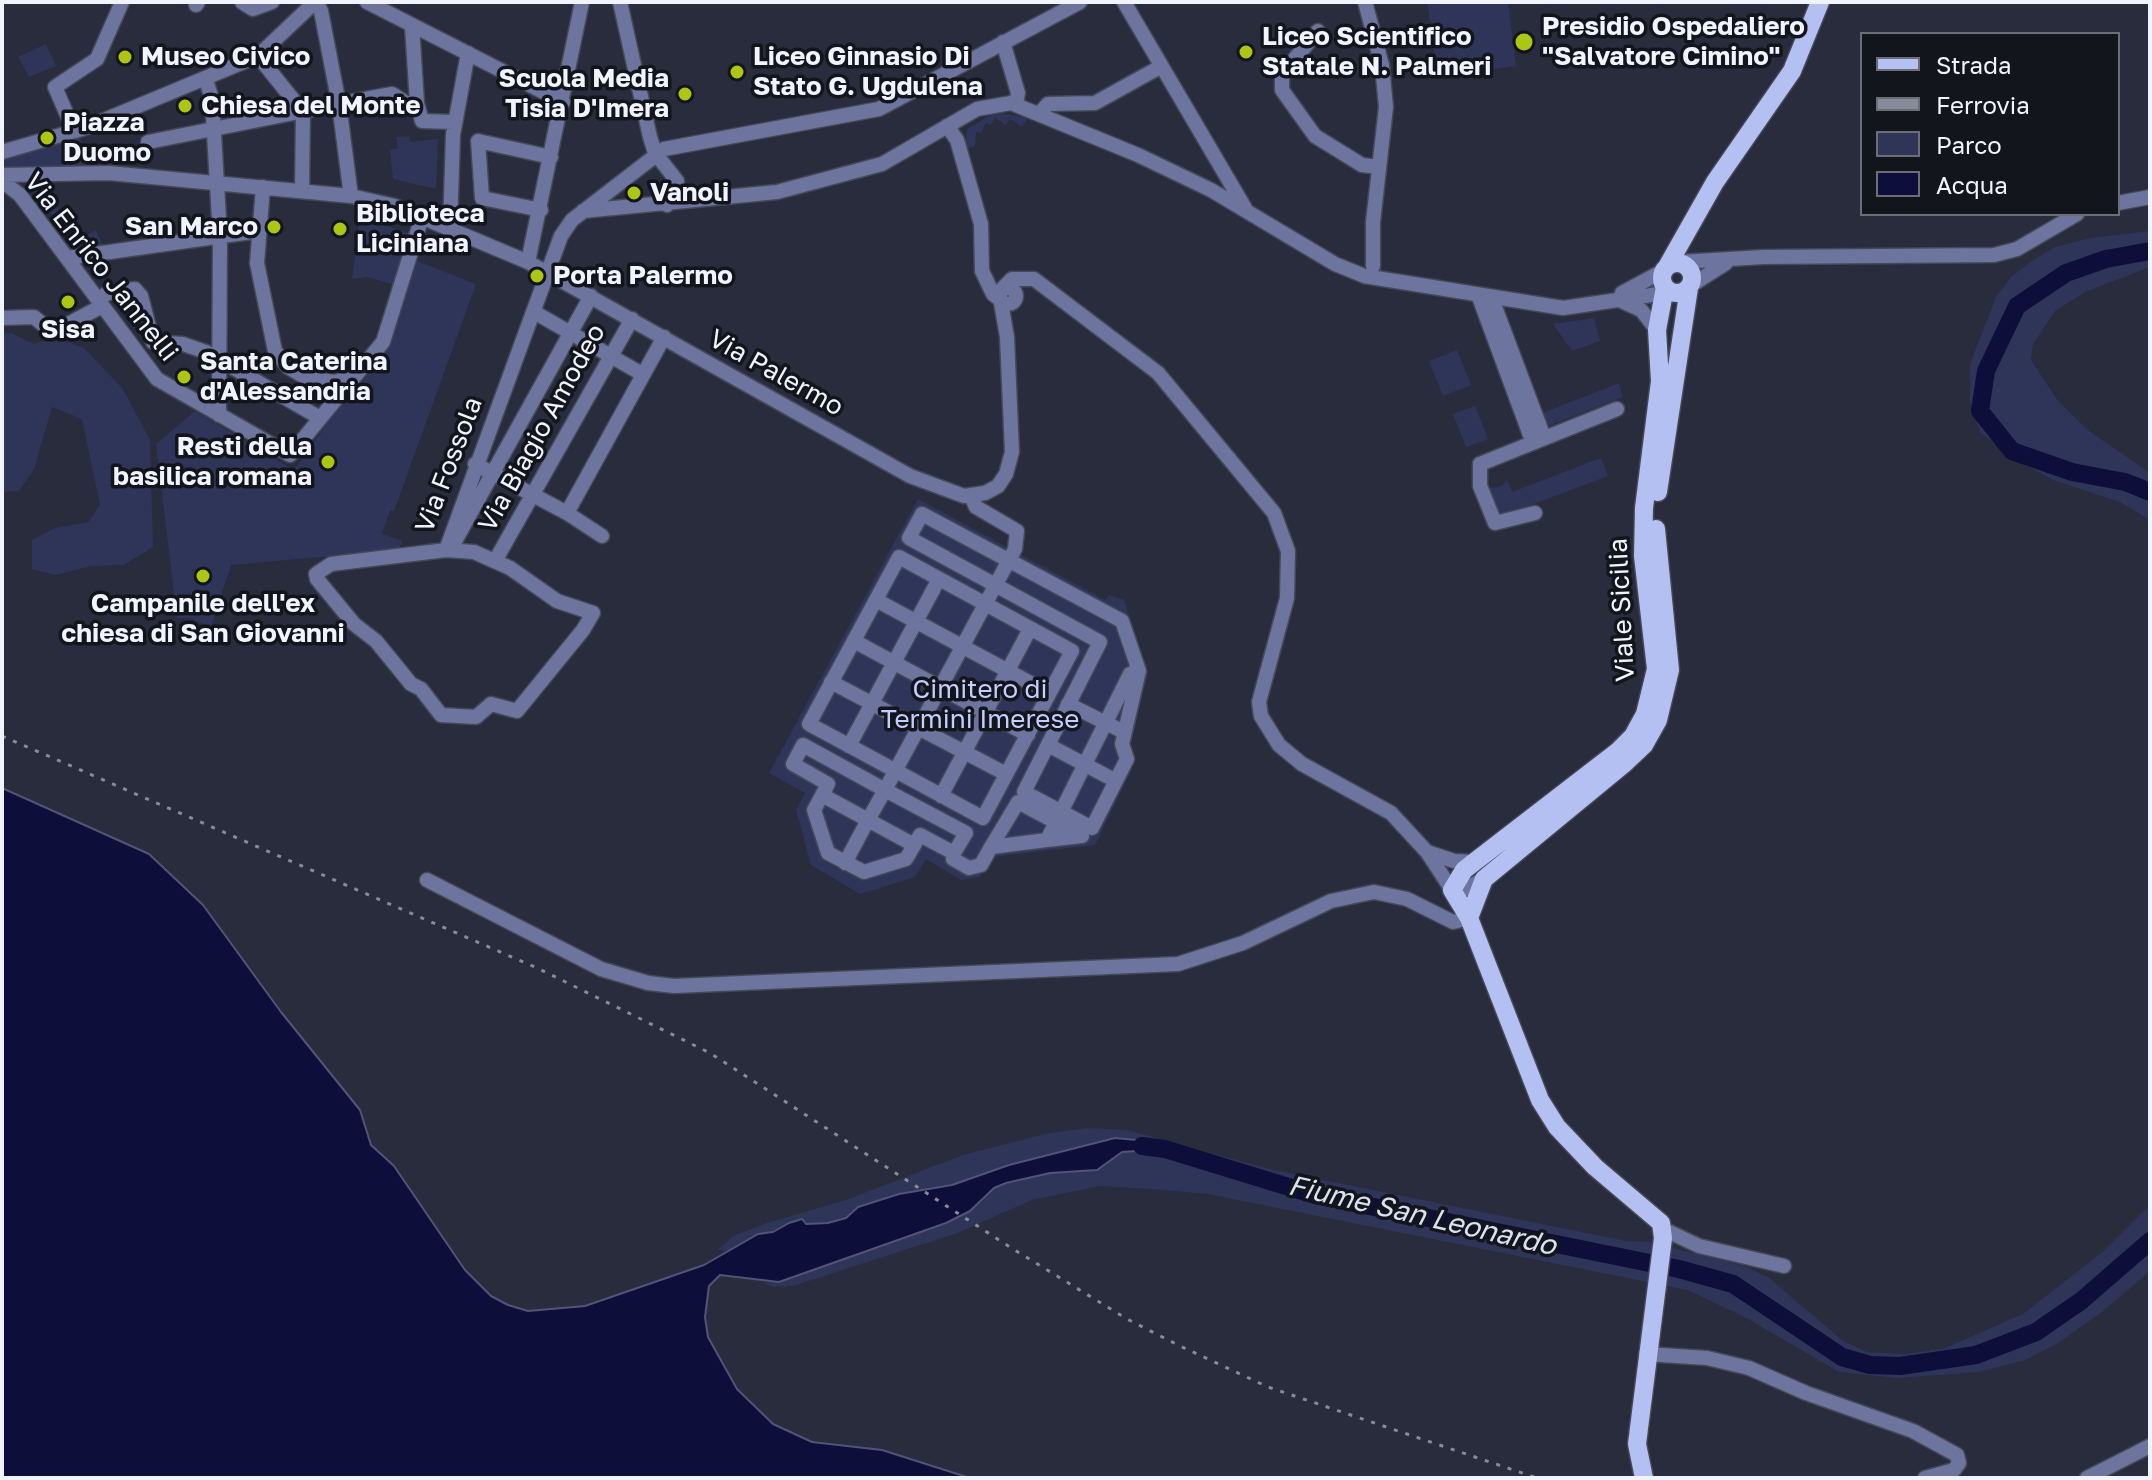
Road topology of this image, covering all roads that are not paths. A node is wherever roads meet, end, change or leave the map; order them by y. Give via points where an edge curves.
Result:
1 (122, 2) edge
2 (242, 2) edge
3 (316, 2) edge
4 (367, 2) edge
5 (582, 2) edge
6 (620, 2) edge
7 (1080, 2) edge
8 (1124, 2) edge
9 (1354, 2) edge
10 (1365, 2) edge
11 (1820, 2) edge
12 (267, 3) edge
13 (1370, 21) junction
14 (412, 26) junction
15 (1318, 31) dead end
16 (1003, 42) junction
17 (468, 53) junction
18 (258, 56) junction
19 (1160, 67) junction
20 (206, 80) junction
21 (563, 102) junction
22 (417, 103) junction
23 (1016, 104) junction
24 (330, 106) junction
25 (303, 112) junction
26 (1040, 113) junction
27 (454, 122) junction
28 (947, 126) junction
29 (213, 130) junction
30 (74, 131) junction
31 (148, 142) dead end
32 (2, 152) edge
33 (655, 153) junction
34 (551, 157) junction
35 (1379, 167) junction
36 (2, 175) edge
37 (1224, 176) junction
38 (2, 181) edge
39 (215, 182) junction
40 (263, 187) junction
41 (1211, 190) junction
42 (302, 191) junction
43 (606, 192) junction
44 (351, 196) junction
45 (2150, 197) edge
46 (2120, 203) edge
47 (667, 205) junction
48 (541, 210) junction
49 (610, 210) junction
50 (582, 211) junction
51 (1247, 212) junction
52 (2074, 216) edge
53 (422, 217) junction
54 (450, 229) junction
55 (258, 231) junction
56 (220, 236) junction
57 (530, 256) junction
58 (554, 257) junction
59 (67, 258) junction
60 (1738, 259) junction
61 (1366, 268) junction
62 (549, 273) junction
63 (1678, 278) junction
64 (591, 296) junction
65 (1007, 296) junction
66 (1486, 298) junction
67 (1609, 300) junction
68 (100, 302) junction
69 (534, 312) junction
70 (2, 318) edge
71 (632, 319) junction
72 (1657, 330) junction
73 (572, 333) junction
74 (664, 337) junction
75 (611, 355) junction
76 (221, 359) junction
77 (359, 371) junction
78 (642, 374) junction
79 (1617, 409) dead end
80 (219, 415) junction
81 (320, 418) junction
82 (1538, 439) junction
83 (475, 464) junction
84 (494, 473) junction
85 (535, 495) junction
86 (978, 495) junction
87 (567, 513) junction
88 (1535, 513) dead end
89 (602, 536) dead end
90 (448, 550) junction
91 (495, 561) junction
92 (1008, 561) junction
93 (939, 579) junction
94 (995, 585) junction
95 (876, 600) junction
96 (985, 604) junction
97 (1093, 606) junction
98 (1114, 617) junction
99 (917, 622) junction
100 (1030, 629) junction
101 (1080, 631) junction
102 (854, 641) junction
103 (1100, 642) junction
104 (962, 646) junction
105 (894, 662) junction
106 (1008, 671) junction
107 (1139, 671) junction
108 (831, 682) junction
109 (940, 687) junction
110 (1049, 693) junction
111 (872, 704) junction
112 (1068, 704) junction
113 (986, 712) junction
114 (1106, 723) junction
115 (918, 728) junction
116 (1124, 732) junction
117 (1028, 735) junction
118 (1048, 745) junction
119 (849, 746) junction
120 (964, 752) junction
121 (1085, 765) junction
122 (895, 771) junction
123 (1006, 774) junction
124 (1116, 781) junction
125 (885, 790) junction
126 (822, 795) junction
127 (941, 796) junction
128 (1059, 817) junction
129 (868, 820) junction
130 (1047, 840) junction
131 (914, 845) junction
132 (991, 847) junction
133 (1427, 852) junction
134 (954, 853) junction
135 (1475, 862) junction
136 (845, 863) junction
137 (1484, 879) junction
138 (427, 880) dead end
139 (1452, 890) junction
140 (1469, 918) junction
141 (1663, 1233) junction
142 (1784, 1266) dead end
143 (1646, 1354) junction
144 (2150, 1446) edge
145 (1644, 1478) edge
146 (1925, 1478) edge
147 (2087, 1478) edge

1 - 30 street via 97,59 55,87
2 - 12 street via 249,8
3 - 18 street
3 - 24 street
4 - 14 street
5 - 21 street
6 - 33 street
7 - 16 street
8 - 19 street
9 - 13 street
10 - 13 street
11 - 63 main road via 1792,71 1698,215
13 - 35 street via 1386,107
14 - 17 street
14 - 22 street
15 - 35 street via 1282,74 1282,90 1315,136 1362,165
16 - 23 street via 1018,93
16 - 33 street via 879,109
17 - 21 street
17 - 27 street
18 - 20 street
18 - 25 street
19 - 26 street via 1095,103 1048,104
19 - 37 street
20 - 29 street
20 - 30 street
21 - 34 street
22 - 24 street via 392,94
22 - 27 street via 422,121
23 - 26 street
23 - 28 street via 977,109
24 - 25 street
24 - 44 street
25 - 29 street
25 - 42 street
26 - 41 street
27 - 54 street
28 - 47 street via 876,166 777,192
28 - 65 street via 957,140 981,224 982,254
29 - 31 street
29 - 39 street
30 - 32 street
33 - 43 street, Via Fossola
33 - 47 street via 677,181 676,195
34 - 48 street
34 - 48 street via 478,141 482,198
35 - 61 street
36 - 39 street via 109,173
37 - 41 street via 1222,189
37 - 51 street
38 - 59 street, Via Enrico Jannelli via 20,195
39 - 40 street
39 - 56 street
40 - 42 street
40 - 55 street
41 - 51 street
42 - 44 street
43 - 49 street via 602,203
43 - 50 street, Via Fossola
44 - 53 street
45 - 46 street
47 - 49 street
48 - 57 street
49 - 50 street
50 - 58 street, Via Fossola via 566,227
51 - 61 street via 1325,258
52 - 60 street via 2017,249 1994,255
53 - 54 street
53 - 77 street via 392,322
54 - 57 street
55 - 56 street
55 - 77 street via 257,263 269,332 282,360 296,374 321,382 337,382
56 - 59 street
56 - 76 street
57 - 58 street
57 - 62 street, Via Palermo
58 - 62 street, Via Fossola
59 - 68 street, Via Enrico Jannelli
60 - 63 street
60 - 63 street via 1701,276
61 - 66 street via 1411,284
62 - 64 street, Via Palermo
62 - 69 street, Via Fossola
63 - 67 street
63 - 67 street
63 - 72 main road, Viale Sicilia
63 - 137 main road, Viale Sicilia via 1656,508 1658,576 1669,638 1666,697 1644,745
64 - 71 street, Via Palermo
64 - 73 street
65 - 86 street via 1012,452 1006,474
65 - 133 street via 1034,289 1060,298 1167,382 1274,513 1288,551 1287,598 1259,702 1269,732 1302,764 1391,813
66 - 67 street via 1563,308
66 - 82 street via 1542,432
67 - 72 street via 1641,310
68 - 70 street via 59,329 34,317
68 - 76 street via 108,293 135,289 152,341 183,344
68 - 80 street, Via Enrico Jannelli via 157,379
69 - 73 street
69 - 83 street, Via Fossola
71 - 74 street, Via Palermo
71 - 75 street, Via Biagio Amodeo
72 - 135 main road, Viale Sicilia via 1661,362 1643,556 1655,639 1652,693 1633,736 1617,752
73 - 75 street
73 - 84 street
74 - 78 street
74 - 86 street, Via Palermo via 910,476
75 - 78 street
75 - 85 street, Via Biagio Amodeo
76 - 80 street
76 - 81 street
77 - 81 street
78 - 87 street
79 - 82 street
80 - 81 street, Via Enrico Jannelli via 288,455 295,454
82 - 88 street via 1479,468 1480,486 1495,523
83 - 84 street
83 - 90 street, Via Fossola
84 - 85 street
84 - 90 street
85 - 87 street
85 - 91 street, Via Biagio Amodeo
86 - 92 street via 976,507 1017,531
87 - 89 street
90 - 91 street
90 - 91 street, Via Fossola via 331,564 316,574 354,624 421,689 437,713 447,717 476,717 491,704 520,709 593,613 557,601
92 - 94 street
92 - 94 street via 922,514 909,538
92 - 97 street
93 - 95 street via 899,557
93 - 96 street
93 - 99 street
94 - 96 street
94 - 101 street
95 - 99 street
95 - 102 street
96 - 100 street
96 - 104 street
97 - 98 street
97 - 101 street
98 - 103 street
98 - 107 street via 1122,621
99 - 104 street
99 - 105 street
100 - 106 street
100 - 110 street via 1072,651
101 - 103 street
102 - 105 street
102 - 108 street
103 - 112 street
104 - 106 street
104 - 109 street
105 - 109 street
105 - 111 street
106 - 110 street
106 - 113 street
107 - 114 street via 1130,674
107 - 116 street
108 - 111 street
108 - 119 street via 809,724
109 - 113 street
109 - 115 street
110 - 117 street
111 - 115 street
111 - 119 street
112 - 114 street
112 - 118 street
113 - 117 street
113 - 120 street
114 - 116 street
114 - 121 street
115 - 120 street
115 - 122 street
116 - 124 street via 1127,759
117 - 123 street
118 - 121 street
118 - 128 street via 1024,792
119 - 122 street
120 - 123 street
120 - 127 street
121 - 124 street
121 - 128 street
122 - 125 street
122 - 127 street
123 - 127 street via 983,818
124 - 128 street via 1092,828
125 - 126 street via 803,745 793,764 828,784
125 - 129 street
125 - 134 street via 966,833
126 - 129 street
126 - 136 street via 814,810 828,853
128 - 130 street
128 - 130 street via 1082,836
128 - 132 street via 1018,802
129 - 131 street
129 - 136 street
130 - 132 street
131 - 134 street via 920,835
131 - 136 street via 906,859 864,872
132 - 134 street via 981,865 969,868 953,859
133 - 135 street
133 - 139 street
135 - 139 main road, Viale Sicilia
137 - 139 street
137 - 140 main road
138 - 140 street via 601,969 674,986 1178,964 1230,948 1339,899 1374,892 1407,899 1453,922
139 - 140 main road
140 - 141 main road via 1540,1100 1595,1167 1656,1216
141 - 142 street
141 - 143 main road
143 - 145 main road via 1637,1444
143 - 146 street via 1707,1358 1749,1368 1913,1431 1957,1455 1954,1470
144 - 147 street

